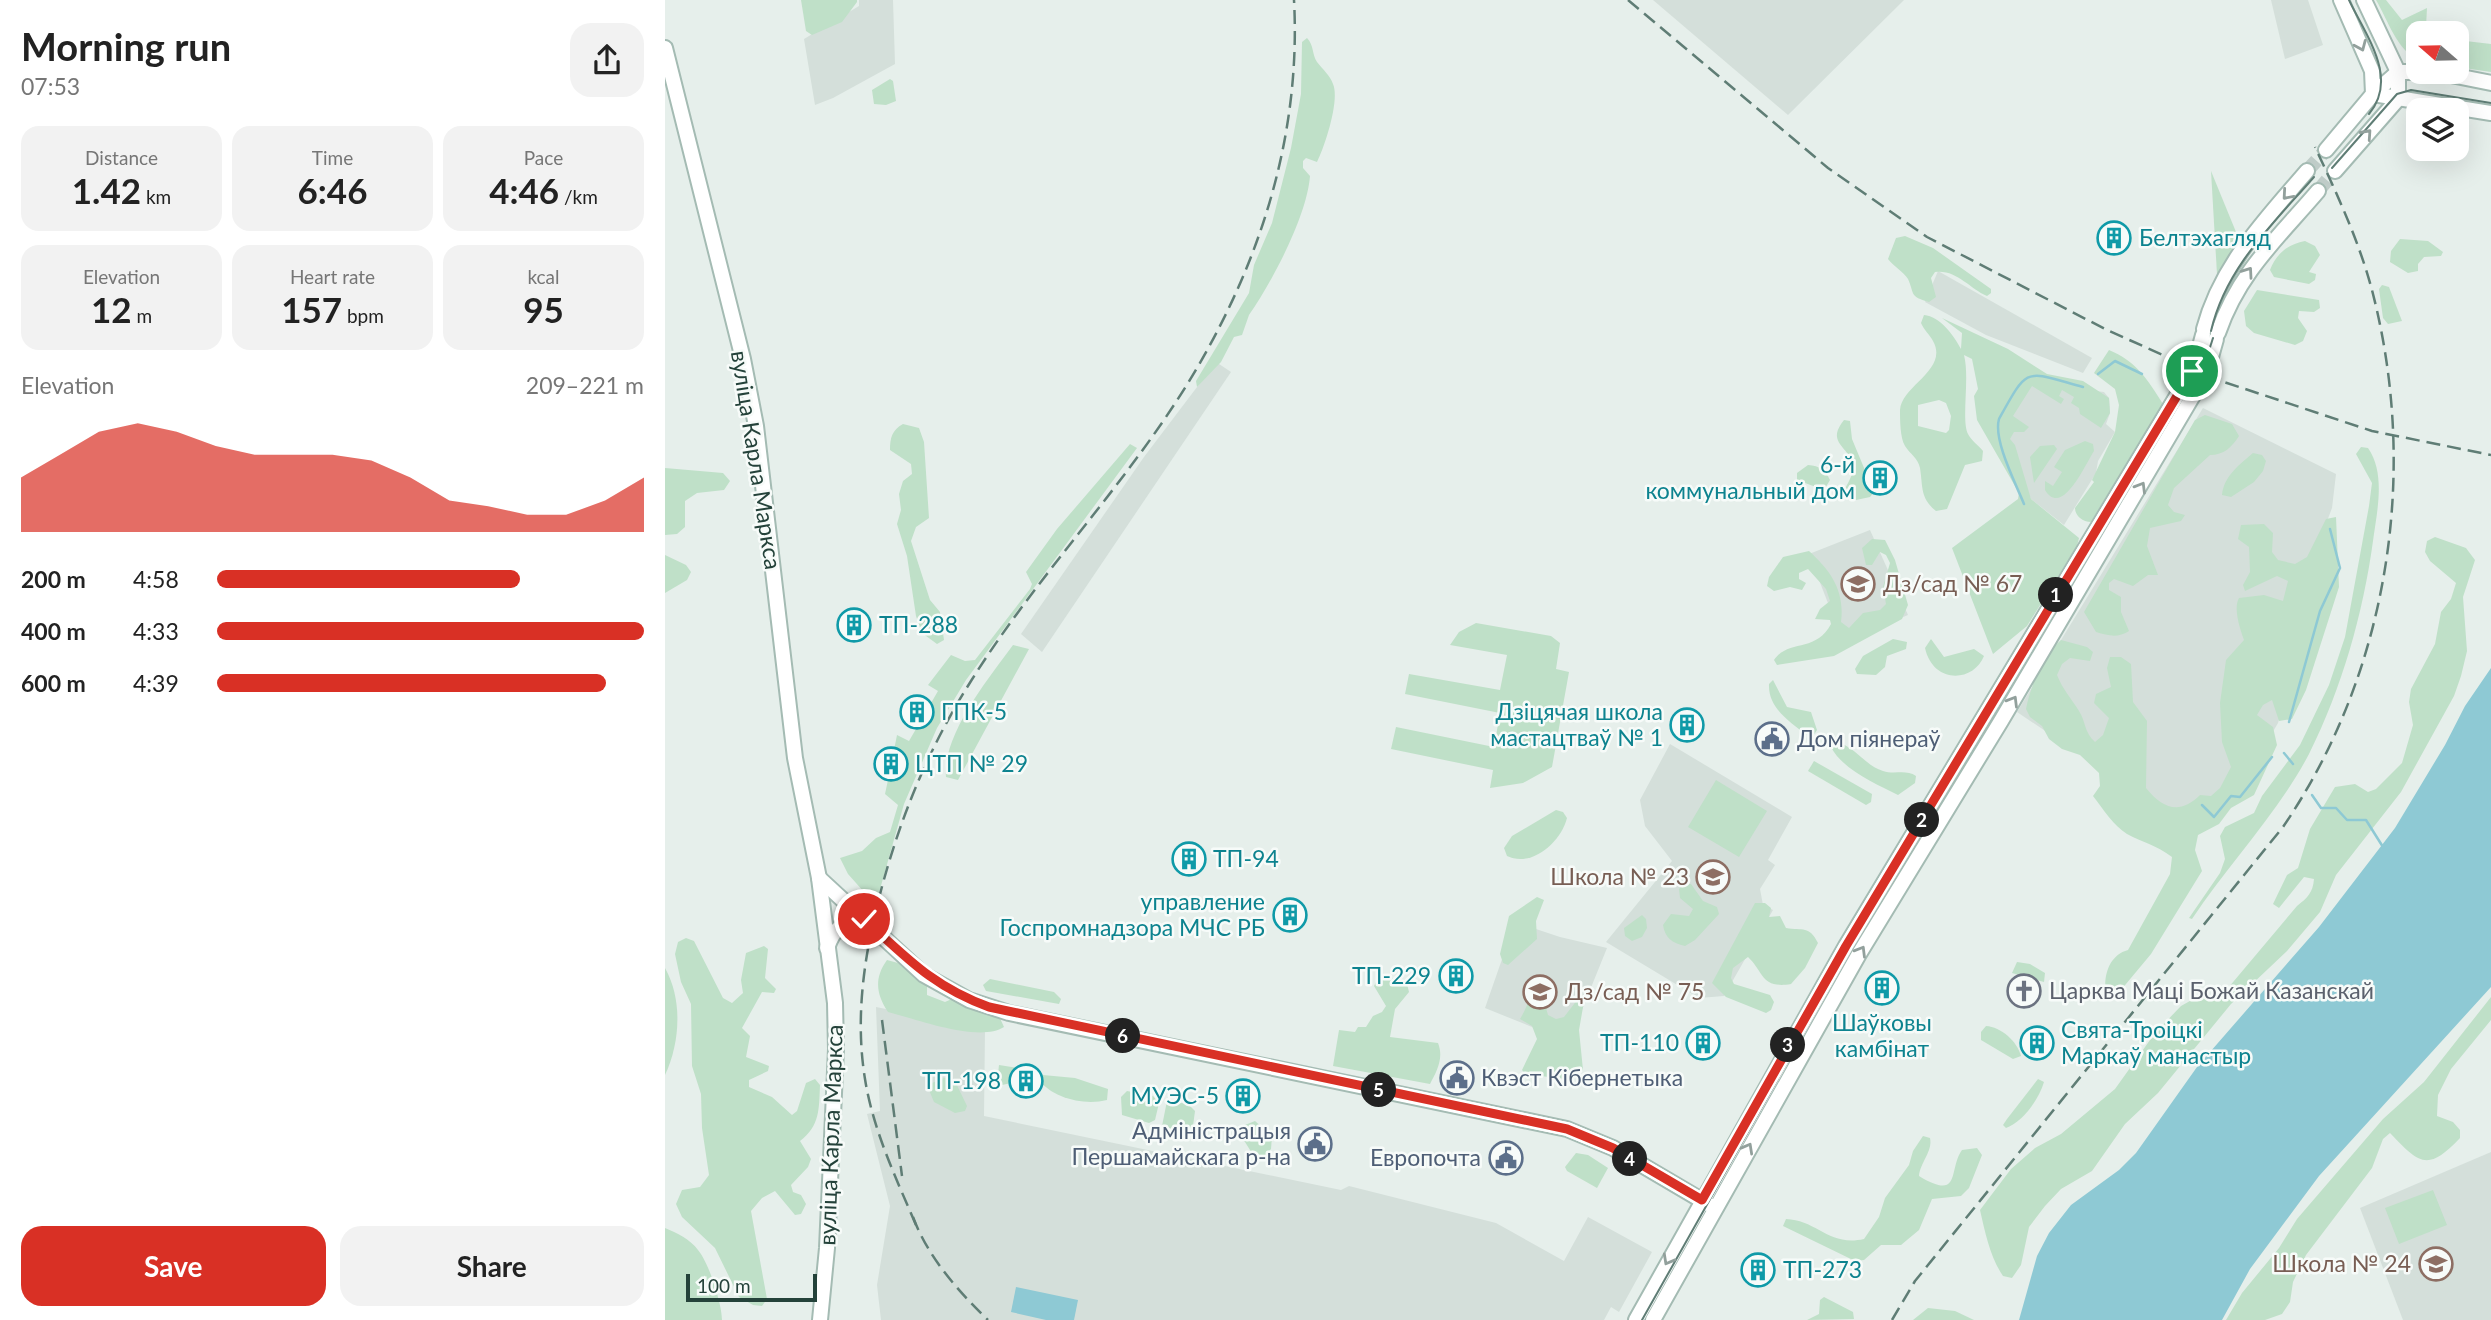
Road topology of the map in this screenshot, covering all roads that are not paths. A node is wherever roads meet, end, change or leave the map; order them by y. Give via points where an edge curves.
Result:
1 (2341, 0) edge
2 (2364, 0) edge
3 (665, 48) edge
4 (2398, 72) junction
5 (2491, 83) edge
6 (2373, 94) junction
7 (2398, 99) junction
8 (2491, 113) edge
9 (2326, 150) tunnel mouth
10 (2335, 171) tunnel mouth
11 (2307, 172) tunnel mouth
12 (2318, 191) tunnel mouth
13 (2211, 334) junction
14 (2199, 371) junction
15 (819, 878) junction
16 (864, 919) junction
17 (827, 949) junction
18 (1702, 1200) junction
19 (1715, 1208) junction
20 (820, 1320) edge
21 (1636, 1320) edge
22 (1653, 1320) edge

1 -> 6 main road via 2372,71
2 - 4 main road
3 - 15 main road, вуліца Карла Маркса via 756,426 795,758
4 - 5 main road via 2436,72
4 - 6 main road
4 - 7 main road
6 - 7 main road
6 - 9 main road
7 - 8 main road
10 -> 7 main road
11 -> 13 main road via 2226,273
13 -> 12 main road via 2244,277
13 - 14 main road
14 - 18 main road via 1846,946
19 -> 14 main road via 1859,954 2001,721
15 - 16 main road
15 - 17 main road, вуліца Карла Маркса
16 - 17 main road via 840,925
16 - 18 main road via 924,975 989,1007 1567,1129 1613,1148
17 - 20 main road, вуліца Карла Маркса via 836,1049
18 - 19 main road
18 -> 21 main road
19 - 22 main road

